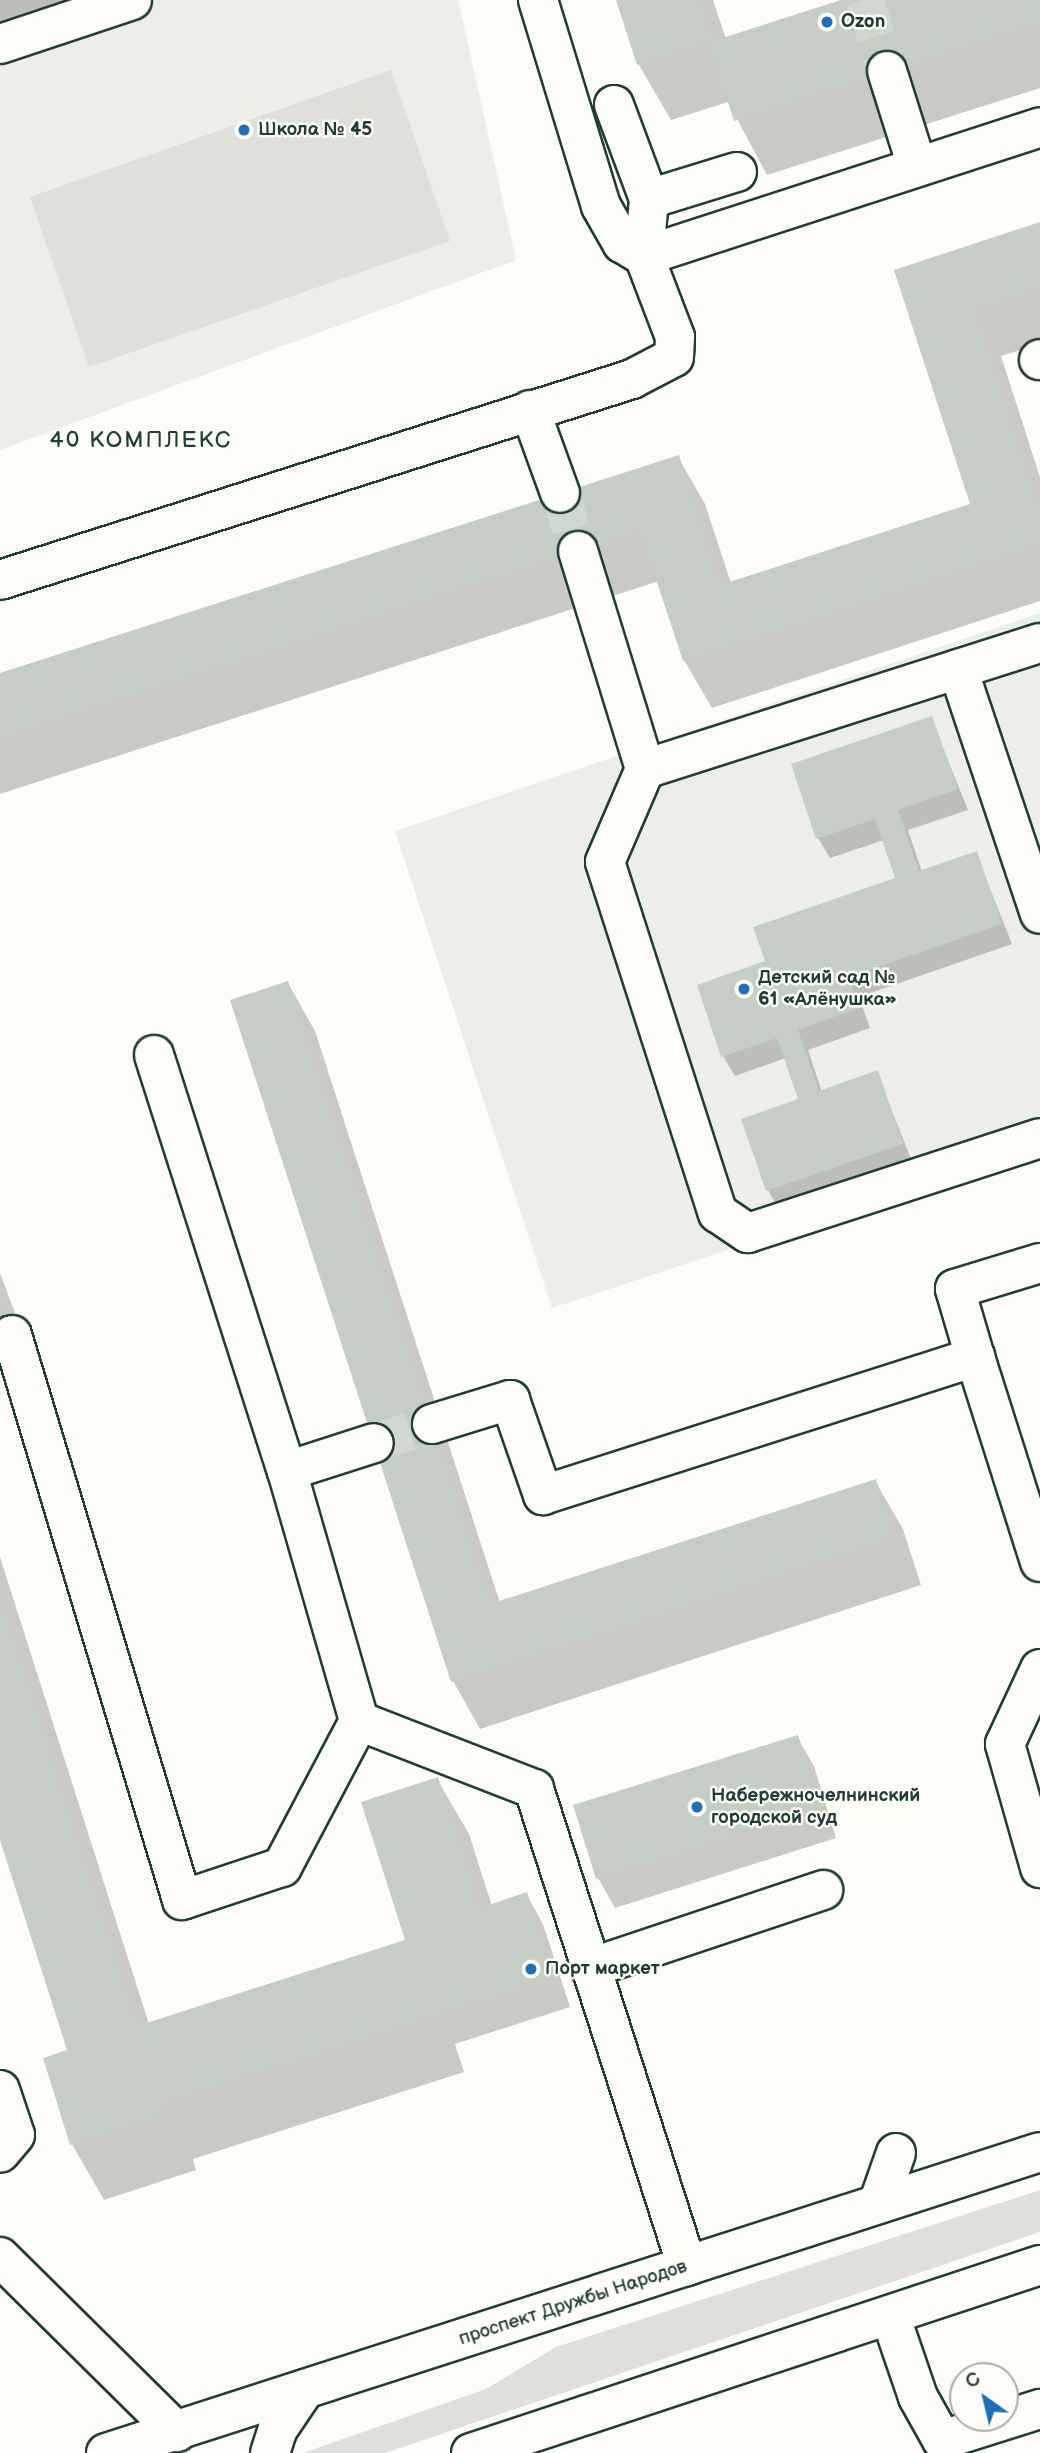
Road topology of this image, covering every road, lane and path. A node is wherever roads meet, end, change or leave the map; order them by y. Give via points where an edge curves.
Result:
1 (132, 0) edge
2 (538, 0) edge
3 (0, 44) edge
4 (887, 71) tunnel mouth
5 (614, 105) dead end
6 (1040, 127) edge
7 (917, 166) junction
8 (737, 172) dead end
9 (649, 199) junction
10 (644, 256) junction
11 (530, 410) junction
12 (560, 493) tunnel mouth
13 (578, 551) tunnel mouth
14 (0, 580) edge
15 (1040, 643) edge
16 (958, 669) junction
17 (645, 769) junction
18 (1040, 914) edge
19 (155, 1055) dead end
20 (1040, 1138) edge
21 (1040, 1263) edge
22 (975, 1357) junction
23 (11, 1361) edge
24 (432, 1424) tunnel mouth
25 (374, 1443) tunnel mouth
26 (287, 1471) junction
27 (1040, 1562) edge
28 (1040, 1669) edge
29 (359, 1721) junction
30 (1040, 1868) edge
31 (823, 1890) dead end
32 (590, 1968) junction
33 (0, 2090) edge
34 (896, 2152) dead end
35 (1040, 2152) edge
36 (0, 2153) edge
37 (878, 2204) junction
38 (0, 2257) edge
39 (1040, 2265) edge
40 (687, 2266) junction
41 (890, 2315) junction
42 (305, 2389) junction
43 (1040, 2409) edge
44 (177, 2432) junction
45 (944, 2447) edge
46 (488, 2450) edge
47 (107, 2453) edge
48 (270, 2453) edge

1 - 3 main road
2 - 10 main road via 601,206 622,243
4 - 7 main road
5 - 9 main road
6 - 7 main road
7 - 10 main road
8 - 9 main road
9 - 10 main road
10 - 11 main road via 675,337 674,357 632,379
11 - 12 main road
11 - 14 main road
13 - 17 main road
15 - 16 main road
16 - 17 main road
16 - 18 main road
17 - 20 main road via 605,862 718,1213 748,1233
19 - 26 main road
21 - 22 main road via 955,1289
22 - 24 main road via 543,1495 510,1400
22 - 27 main road
23 - 29 main road via 182,1900 282,1867
25 - 26 main road
26 - 29 main road
28 - 30 main road via 1005,1744
29 - 32 main road via 534,1789
31 - 32 main road
32 - 40 main road
33 - 36 main road via 15,2136
34 - 37 main road
35 - 37 main road, проспект Дружбы Народов
37 - 40 main road, проспект Дружбы Народов
38 - 44 main road
39 - 41 main road
40 - 42 main road, проспект Дружбы Народов
41 - 45 main road via 918,2397
41 - 46 main road
42 - 44 main road, проспект Дружбы Народов
42 - 48 main road via 278,2429
43 - 45 main road
44 - 47 main road, проспект Дружбы Народов

